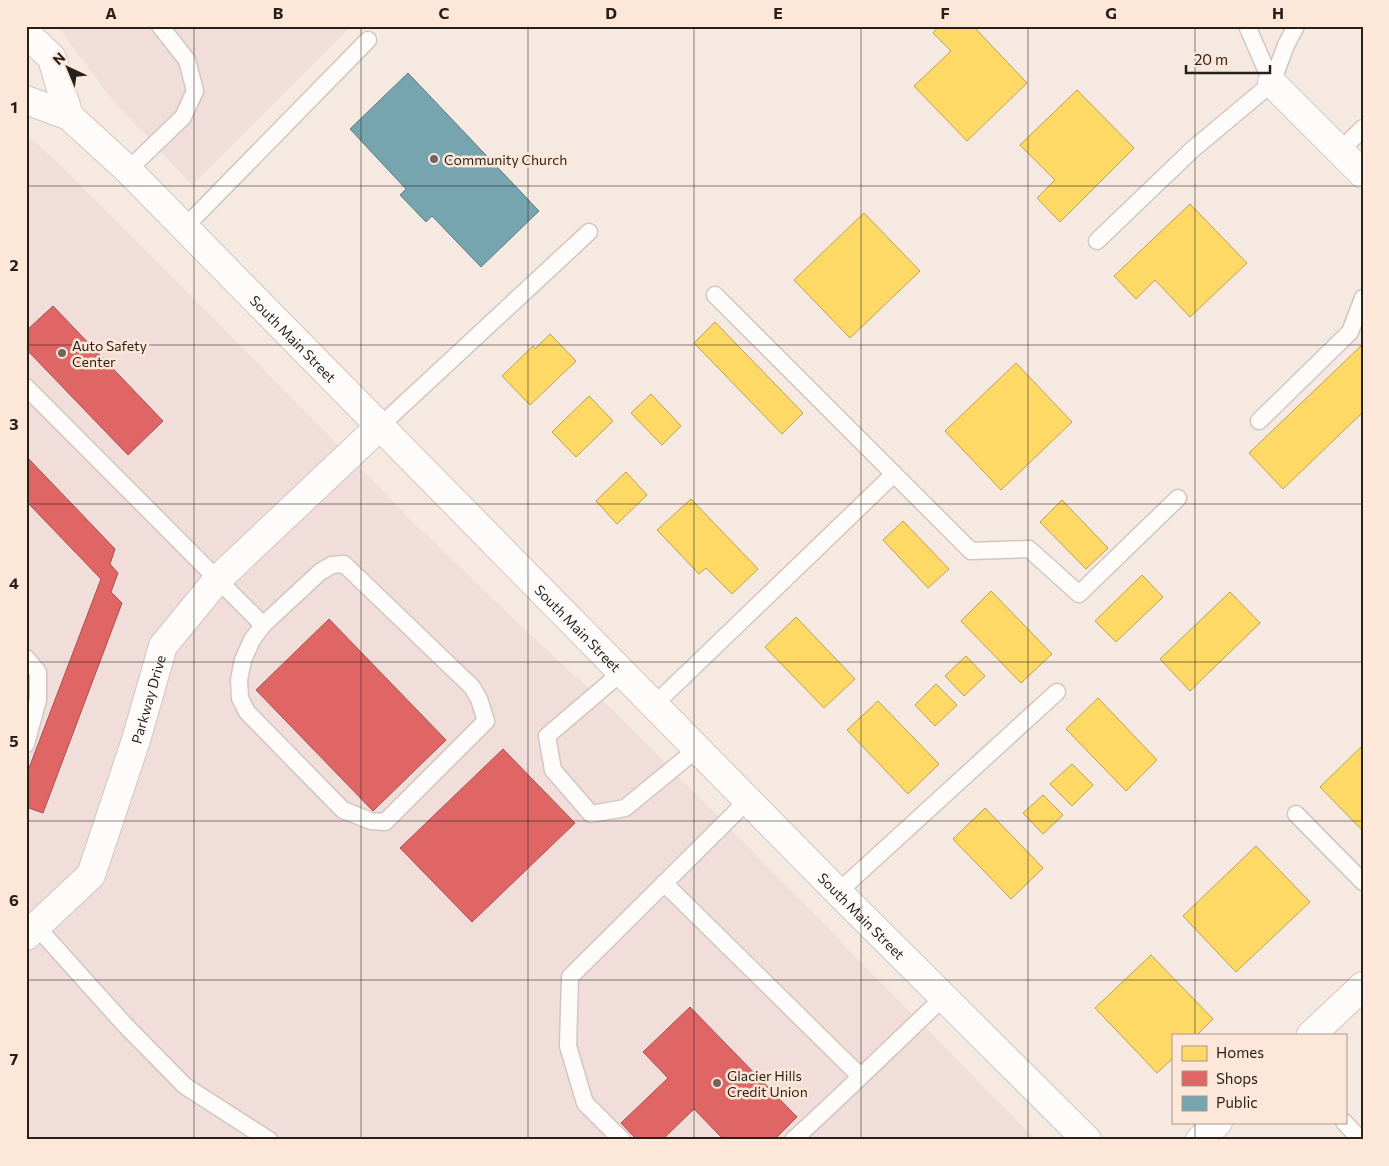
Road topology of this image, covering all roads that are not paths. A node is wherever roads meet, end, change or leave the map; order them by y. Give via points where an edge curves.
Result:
1 (1247, 26) edge
2 (1296, 26) edge
3 (159, 27) edge
4 (26, 32) edge
5 (368, 40) dead end
6 (58, 78) junction
7 (1272, 83) junction
8 (29, 104) edge
9 (69, 116) junction
10 (1363, 128) edge
11 (1340, 151) junction
12 (128, 170) junction
13 (1363, 174) edge
14 (184, 228) junction
15 (590, 232) dead end
16 (1098, 241) dead end
17 (715, 295) dead end
18 (1363, 298) edge
19 (26, 387) edge
20 (1259, 421) dead end
21 (379, 427) junction
22 (894, 474) junction
23 (1178, 498) dead end
24 (218, 580) junction
25 (263, 625) junction
26 (26, 658) edge
27 (622, 672) junction
28 (1057, 692) dead end
29 (654, 705) junction
30 (26, 744) edge
31 (698, 749) junction
32 (748, 800) junction
33 (1296, 814) dead end
34 (1363, 882) edge
35 (664, 883) junction
36 (838, 892) junction
37 (31, 931) edge
38 (1363, 986) edge
39 (944, 997) junction
40 (1312, 1034) edge
41 (860, 1076) junction
42 (1216, 1124) edge
43 (1346, 1124) edge
44 (268, 1140) edge
45 (622, 1140) edge
46 (793, 1140) edge
47 (1087, 1140) edge
48 (1200, 1140) edge
49 (1361, 1140) edge

1 - 7 lane
2 - 7 lane
3 - 12 lane via 187,60 194,92 183,117
4 - 6 main road via 52,58
5 - 14 lane
6 - 8 lane
6 - 9 main road
7 - 11 main road
7 - 16 lane via 1193,149
8 - 9 main road, South Main Street
9 - 12 main road, South Main Street
10 - 11 lane
11 - 13 main road
12 - 14 main road, South Main Street
14 - 21 main road, South Main Street
15 - 21 lane
17 - 22 lane
18 - 20 lane via 1350,332
19 - 24 lane
21 - 24 main road, Parkway Drive
21 - 27 main road, South Main Street
22 - 23 lane via 971,551 1029,549 1079,594
22 - 29 lane
24 - 25 lane
24 - 37 main road, Parkway Drive via 163,646 91,875
25 - 25 lane via 243,660 240,698 247,712 343,810 385,822 486,721 472,687 344,564 332,565 320,572
26 - 30 lane via 38,672 38,700
27 - 29 main road, South Main Street
27 - 31 lane via 547,736 553,770 591,814 625,808
28 - 36 lane
29 - 31 main road, South Main Street
31 - 32 main road, South Main Street
32 - 35 lane
32 - 36 main road, South Main Street
33 - 34 lane
35 - 41 lane
35 - 45 lane via 570,977 568,1046 585,1102
36 - 39 main road, South Main Street
37 - 44 lane via 185,1086
38 - 40 main road
39 - 41 lane
39 - 47 main road, South Main Street
41 - 46 lane
42 - 48 main road
43 - 49 lane

